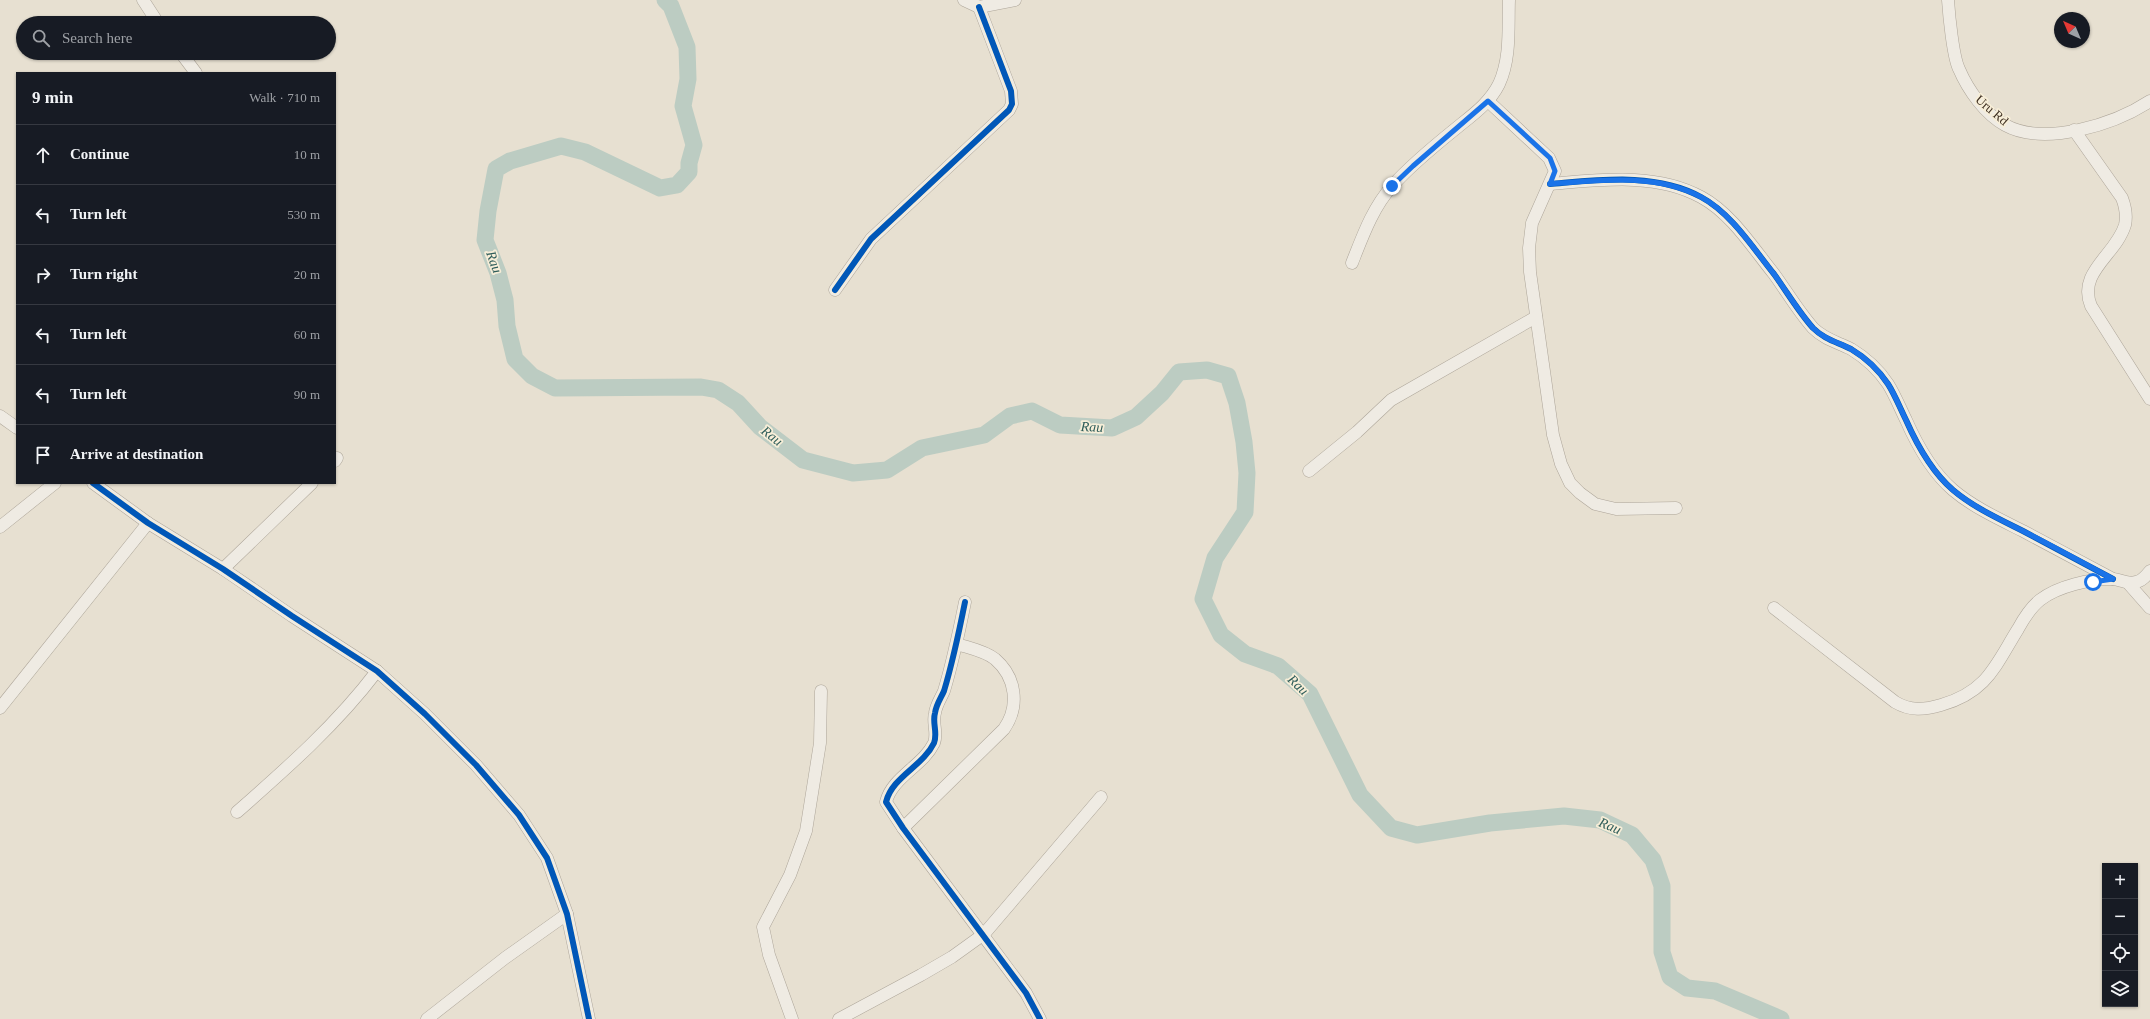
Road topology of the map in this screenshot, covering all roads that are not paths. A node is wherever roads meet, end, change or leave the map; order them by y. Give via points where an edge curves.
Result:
1 (143, 0) edge
2 (964, 0) edge
3 (1015, 0) edge
4 (1509, 0) edge
5 (1948, 0) edge
6 (979, 7) junction
7 (153, 16) edge
8 (186, 60) edge
9 (195, 72) edge
10 (1488, 101) junction
11 (2150, 101) edge
12 (2074, 130) junction
13 (1550, 184) junction
14 (1352, 263) dead end
15 (835, 290) dead end
16 (1536, 317) junction
17 (2150, 399) edge
18 (0, 416) edge
19 (16, 427) edge
20 (1309, 471) dead end
21 (55, 484) edge
22 (94, 484) edge
23 (311, 484) edge
24 (1676, 508) dead end
25 (148, 523) junction
26 (0, 527) edge
27 (223, 569) junction
28 (2150, 571) edge
29 (2113, 579) junction
30 (2128, 583) junction
31 (965, 602) dead end
32 (1774, 608) dead end
33 (2150, 608) edge
34 (957, 644) junction
35 (377, 671) junction
36 (821, 691) dead end
37 (0, 708) edge
38 (1101, 797) dead end
39 (237, 812) dead end
40 (903, 828) junction
41 (567, 914) junction
42 (984, 934) junction
43 (427, 1019) edge
44 (589, 1019) edge
45 (792, 1019) edge
46 (839, 1019) edge
47 (1040, 1019) edge

1 - 7 street
2 - 6 street
3 - 6 street
4 - 10 street via 1508,50 1499,84
5 - 12 street, Uru Rd via 1958,68 1973,95 1988,111 2005,125 2028,133 2050,134
6 - 15 street via 1011,91 1012,104 1009,110 871,239
8 - 9 street
10 - 13 street via 1550,158 1555,171
10 - 14 street via 1392,186 1371,218
11 - 12 street, Uru Rd via 2126,114
12 - 17 street via 2122,198 2125,209 2125,224 2117,241 2090,279 2087,295 2091,306
13 - 16 street via 1532,223 1529,248
13 - 29 street via 1602,180 1646,181 1680,188 1702,198 1732,222 1776,276 1801,315 1816,331 1828,340 1855,352 1878,370 1889,385 1921,449 1953,490 2004,521
16 - 20 street via 1405,390
16 - 24 street via 1553,435 1561,464 1570,483 1595,504 1616,509
18 - 19 street
21 - 26 street
22 - 25 street
23 - 27 street
25 - 27 street
25 - 37 street
27 - 35 street
28 - 30 street via 2142,580
29 - 30 street
29 - 32 street via 2054,591 2040,600 2027,613 1984,682 1955,701 1921,710 1907,709 1894,702
30 - 33 street
31 - 34 street
34 - 40 street via 934,714 934,742 928,753 894,788 887,799 887,805
34 - 40 street via 994,659 1004,669 1013,687 1014,705 1011,718 1004,729
35 - 39 street via 324,732
35 - 41 street via 471,760 518,815 547,858
36 - 45 street via 820,743 806,831 790,875 763,927 769,955
38 - 42 street
40 - 42 street
41 - 43 street
41 - 44 street
42 - 46 street via 921,976
42 - 47 street via 1026,993

